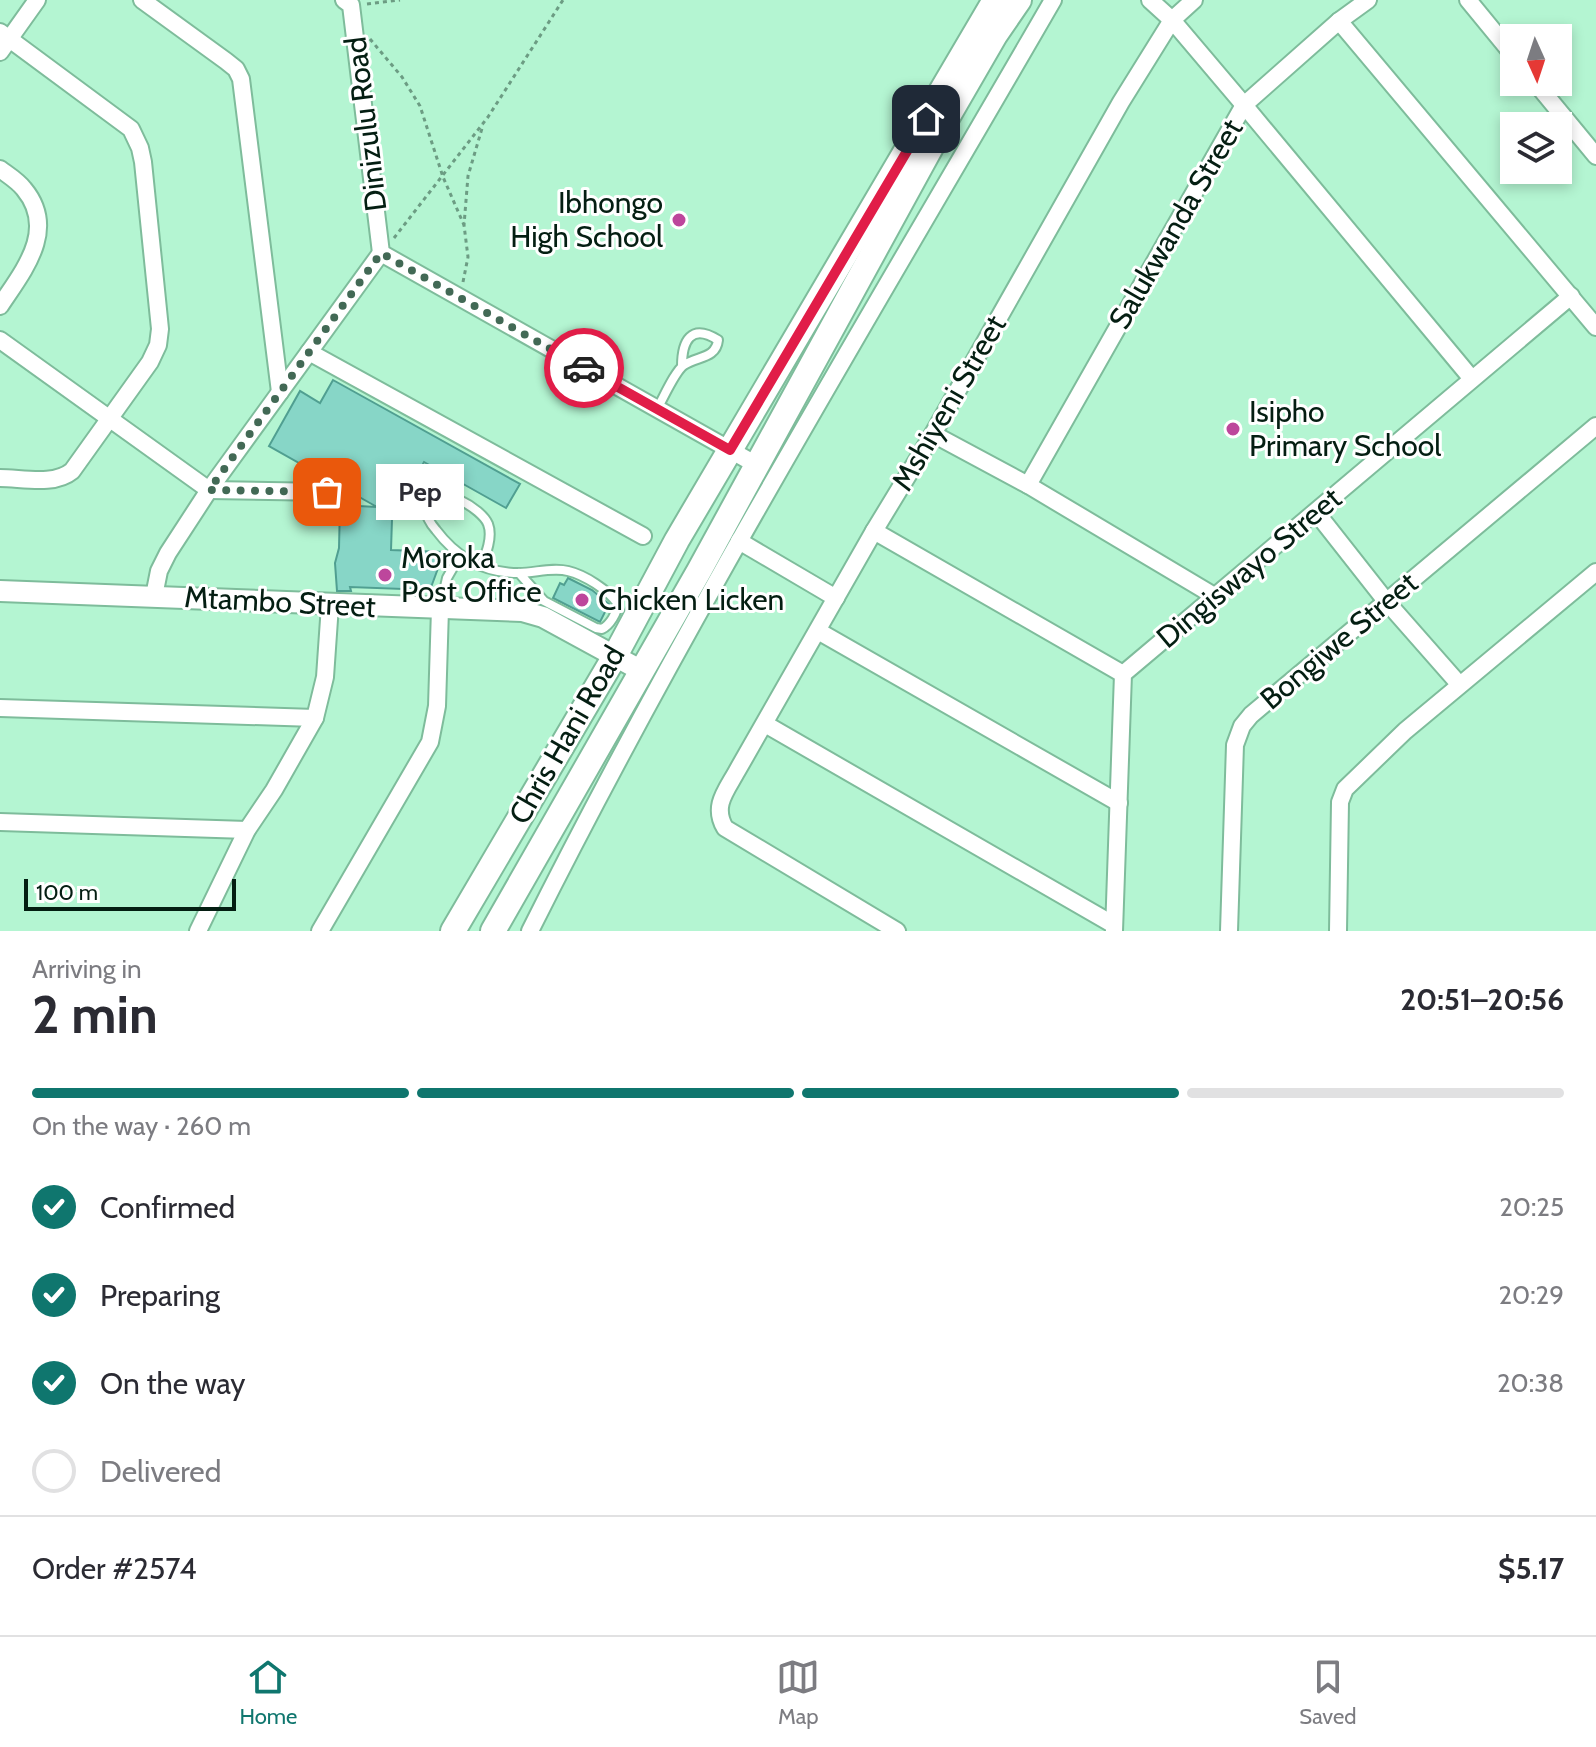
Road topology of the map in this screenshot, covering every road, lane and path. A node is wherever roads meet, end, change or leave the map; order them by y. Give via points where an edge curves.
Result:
1 (37, 0) edge
2 (142, 0) edge
3 (400, 0) edge
4 (563, 0) edge
5 (995, 0) edge
6 (1019, 0) edge
7 (1053, 0) edge
8 (1150, 0) edge
9 (1194, 0) edge
10 (1368, 0) edge
11 (1468, 0) edge
12 (350, 2) edge
13 (1172, 20) junction
14 (1339, 21) junction
15 (354, 27) junction
16 (1500, 39) edge
17 (3, 41) edge
18 (1547, 96) edge
19 (1244, 105) junction
20 (484, 122) junction
21 (1596, 156) edge
22 (0, 169) edge
23 (443, 177) junction
24 (464, 225) junction
25 (381, 253) junction
26 (1571, 296) junction
27 (459, 297) junction
28 (0, 306) edge
29 (1596, 327) edge
30 (0, 340) edge
31 (309, 352) junction
32 (682, 366) junction
33 (1472, 379) junction
34 (280, 392) junction
35 (657, 409) junction
36 (109, 416) junction
37 (1596, 426) edge
38 (933, 434) junction
39 (730, 450) junction
40 (755, 464) junction
41 (0, 478) edge
42 (1028, 485) junction
43 (209, 490) junction
44 (327, 492) dead end
45 (1316, 512) junction
46 (874, 531) junction
47 (643, 536) dead end
48 (739, 541) junction
49 (459, 557) junction
50 (481, 566) junction
51 (1596, 572) edge
52 (519, 573) junction
53 (0, 591) edge
54 (154, 596) junction
55 (1216, 597) junction
56 (836, 598) junction
57 (1386, 601) junction
58 (330, 605) junction
59 (440, 609) junction
60 (818, 631) junction
61 (615, 656) junction
62 (642, 671) junction
63 (1123, 674) junction
64 (1459, 684) junction
65 (0, 708) edge
66 (315, 718) junction
67 (765, 724) junction
68 (1119, 803) junction
69 (0, 822) edge
70 (247, 830) junction
71 (1114, 928) edge
72 (198, 931) edge
73 (320, 931) edge
74 (453, 931) edge
75 (493, 931) edge
76 (530, 931) edge
77 (897, 931) edge
78 (1229, 931) edge
79 (1338, 931) edge

1 - 17 street
2 - 34 street via 226,61 241,79
3 - 12 path
4 - 20 path
5 - 39 main road, Chris Hani Road
6 - 40 main road, Chris Hani Road via 955,104
7 - 48 street, Chris Hani Road
8 - 13 street
9 - 13 street, Mshiyeni Street
10 - 14 street, Salukwanda Street
11 - 16 street
12 - 15 street, Dinizulu Road
13 - 19 street
13 - 38 street, Mshiyeni Street
14 - 19 street, Salukwanda Street
14 - 26 street
15 - 23 path via 374,42 420,106
15 - 25 street, Dinizulu Road
17 - 36 street via 131,129 140,148 159,338 150,362
18 - 21 street
19 - 33 street
19 - 42 street, Salukwanda Street
20 - 23 path
20 - 24 path via 468,176
22 - 28 street via 24,189 39,231 32,256
23 - 24 path
23 - 25 path
24 - 27 path via 468,257
25 - 27 street, Dinizulu Road
25 - 31 street
26 - 29 street
26 - 33 street, Dingiswayo Street
27 - 35 street, Dinizulu Road
30 - 36 street
31 - 34 street
31 - 47 street
32 - 32 lane via 688,338 694,334 718,340 713,353
32 - 35 lane
33 - 45 street, Dingiswayo Street
34 - 43 street
35 - 39 street, Dinizulu Road
36 - 41 street via 67,476
36 - 43 street
37 - 57 street, Bongiwe Street
38 - 42 street
38 - 46 street, Mshiyeni Street
39 - 40 street, Dinizulu Road
39 - 61 main road, Chris Hani Road
40 - 62 main road, Chris Hani Road
42 - 55 street
43 - 44 street
43 - 54 street via 168,553
45 - 55 street, Dingiswayo Street
45 - 57 street
46 - 56 street, Mshiyeni Street
46 - 63 street
48 - 56 street
48 - 76 street, Chris Hani Road via 597,797
49 - 50 lane
49 - 50 lane via 429,521 426,510 435,496 464,503 488,524
49 - 59 lane via 447,578
50 - 52 lane
51 - 64 street
52 - 52 lane via 544,601 596,628 607,627 617,610 611,596 569,571
53 - 54 street, Mtambo Street
54 - 58 street, Mtambo Street
55 - 63 street, Dingiswayo Street
56 - 60 street, Mshiyeni Street
57 - 64 street
57 - 78 street, Bongiwe Street via 1251,715 1238,734
58 - 59 street, Mtambo Street
58 - 66 street via 325,677
59 - 61 street, Mtambo Street via 522,611
59 - 73 street via 438,691 430,742
60 - 67 street, Mshiyeni Street
60 - 68 street
61 - 62 street, Mtambo Street
61 - 74 main road, Chris Hani Road
62 - 75 main road, Chris Hani Road
63 - 68 street
64 - 79 street via 1345,789 1340,802
65 - 66 street
66 - 70 street
67 - 71 street
67 - 77 street, Mshiyeni Street via 723,798 718,815 725,828
68 - 71 street
69 - 70 street
70 - 72 street

